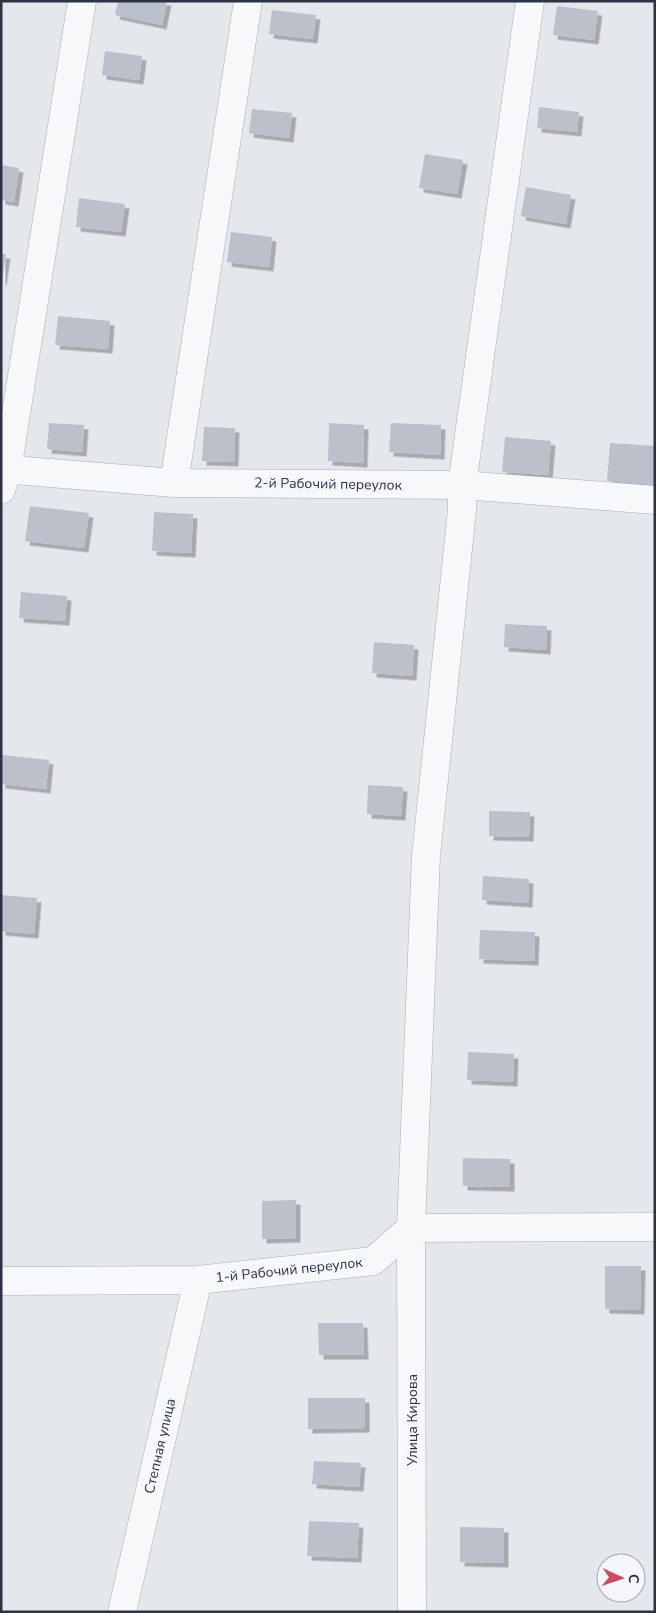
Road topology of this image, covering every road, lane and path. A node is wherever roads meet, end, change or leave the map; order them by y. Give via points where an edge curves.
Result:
1 (82, 1) edge
2 (248, 1) edge
3 (530, 1) edge
4 (3, 476) edge
5 (174, 482) junction
6 (462, 485) junction
7 (655, 500) edge
8 (655, 1227) edge
9 (411, 1228) junction
10 (198, 1280) junction
11 (1, 1281) edge
12 (122, 1612) edge
13 (412, 1612) edge

1 - 4 street
2 - 5 street
3 - 6 street, Улица Кирова
4 - 5 street, 2-й Рабочий переулок
5 - 6 street, 2-й Рабочий переулок
6 - 7 street, 2-й Рабочий переулок
6 - 9 street, Улица Кирова via 426,856
8 - 9 street
9 - 10 street, 1-й Рабочий переулок via 373,1261
9 - 13 street, Улица Кирова
10 - 11 street, 1-й Рабочий переулок
10 - 12 street, Степная улица

